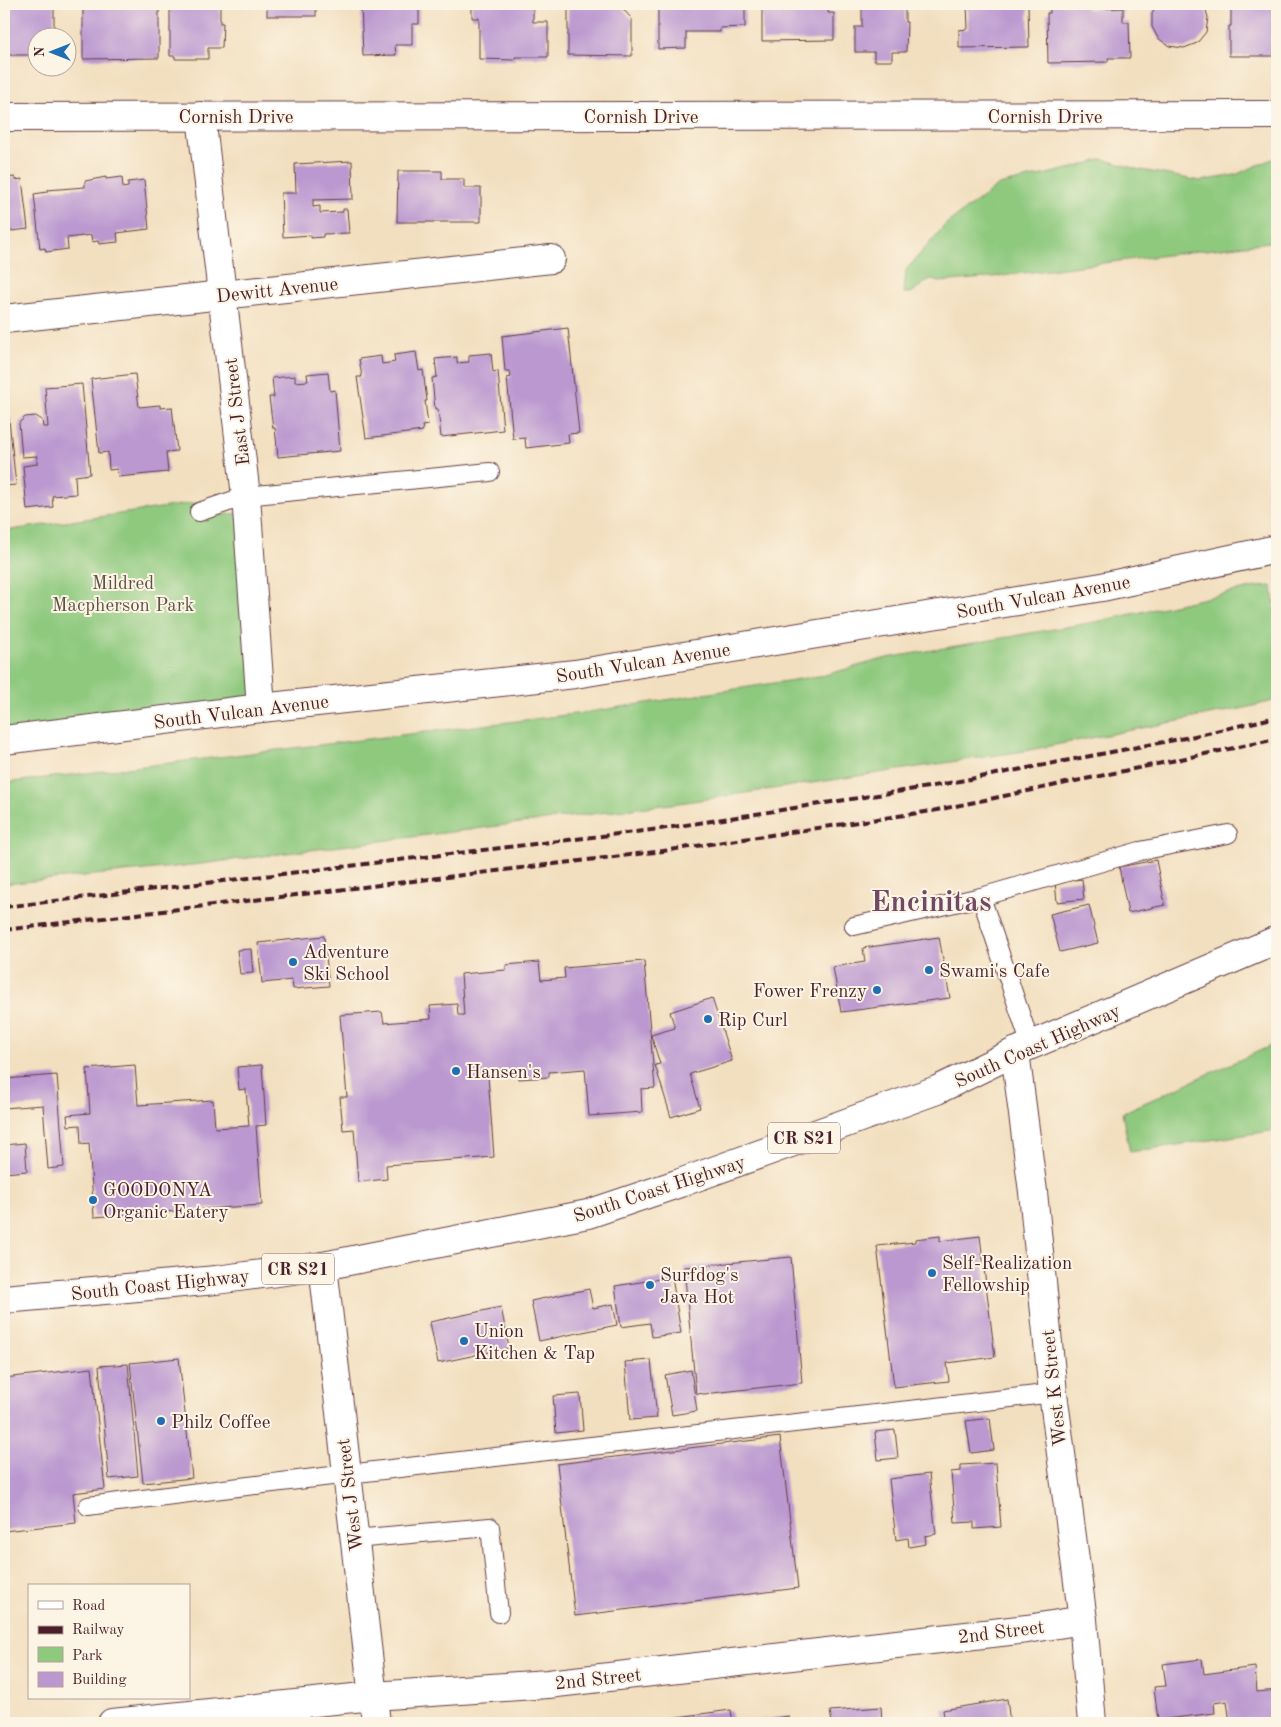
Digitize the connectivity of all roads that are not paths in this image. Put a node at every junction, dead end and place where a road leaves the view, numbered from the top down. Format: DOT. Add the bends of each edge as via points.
graph roads {
  1 [pos="1277,115"];
  2 [pos="201,116"];
  3 [pos="4,117"];
  4 [pos="551,260"];
  5 [pos="222,295"];
  6 [pos="4,318"];
  7 [pos="490,472"];
  8 [pos="246,496"];
  9 [pos="199,512"];
  10 [pos="1277,549"];
  11 [pos="261,708"];
  12 [pos="4,740"];
  13 [pos="1228,834"];
  14 [pos="981,897"];
  15 [pos="854,926"];
  16 [pos="1277,940"];
  17 [pos="1023,1049"];
  18 [pos="323,1266"];
  19 [pos="4,1299"];
  20 [pos="1053,1393"];
  21 [pos="347,1474"];
  22 [pos="88,1506"];
  23 [pos="354,1539"];
  24 [pos="500,1613"];
  25 [pos="1083,1620"];
  26 [pos="373,1696"];
  27 [pos="112,1723"];
  28 [pos="376,1723"];
  29 [pos="1092,1723"];
  1 -- 2 [label="street, Cornish Drive"];
  2 -- 3 [label="street, Cornish Drive"];
  2 -- 5 [label="street, East J Street"];
  4 -- 5 [label="street, Dewitt Avenue"];
  5 -- 6 [label="street, Dewitt Avenue"];
  5 -- 8 [label="street, East J Street"];
  7 -- 8 [label="lane"];
  8 -- 9 [label="lane"];
  8 -- 11 [label="street, East J Street"];
  10 -- 11 [label="street, South Vulcan Avenue" via="1102,587 576,674"];
  11 -- 12 [label="street, South Vulcan Avenue"];
  13 -- 14 [label="lane" via="1140,851"];
  14 -- 15 [label="lane"];
  14 -- 17 [label="lane"];
  16 -- 17 [label="street, South Coast Highway / CR S21"];
  17 -- 18 [label="street, South Coast Highway / CR S21" via="937,1090 588,1214"];
  17 -- 20 [label="street, West K Street" via="1032,1192"];
  18 -- 19 [label="street, South Coast Highway / CR S21" via="216,1280"];
  18 -- 21 [label="street, West J Street"];
  20 -- 21 [label="lane"];
  20 -- 25 [label="street, West K Street"];
  21 -- 22 [label="lane"];
  21 -- 23 [label="street, West J Street"];
  23 -- 24 [label="lane" via="490,1527"];
  23 -- 26 [label="street, West J Street"];
  25 -- 26 [label="street, 2nd Street" via="548,1684"];
  25 -- 29 [label="street, West K Street"];
  26 -- 27 [label="street, 2nd Street"];
  26 -- 28 [label="street, West J Street"];
}
